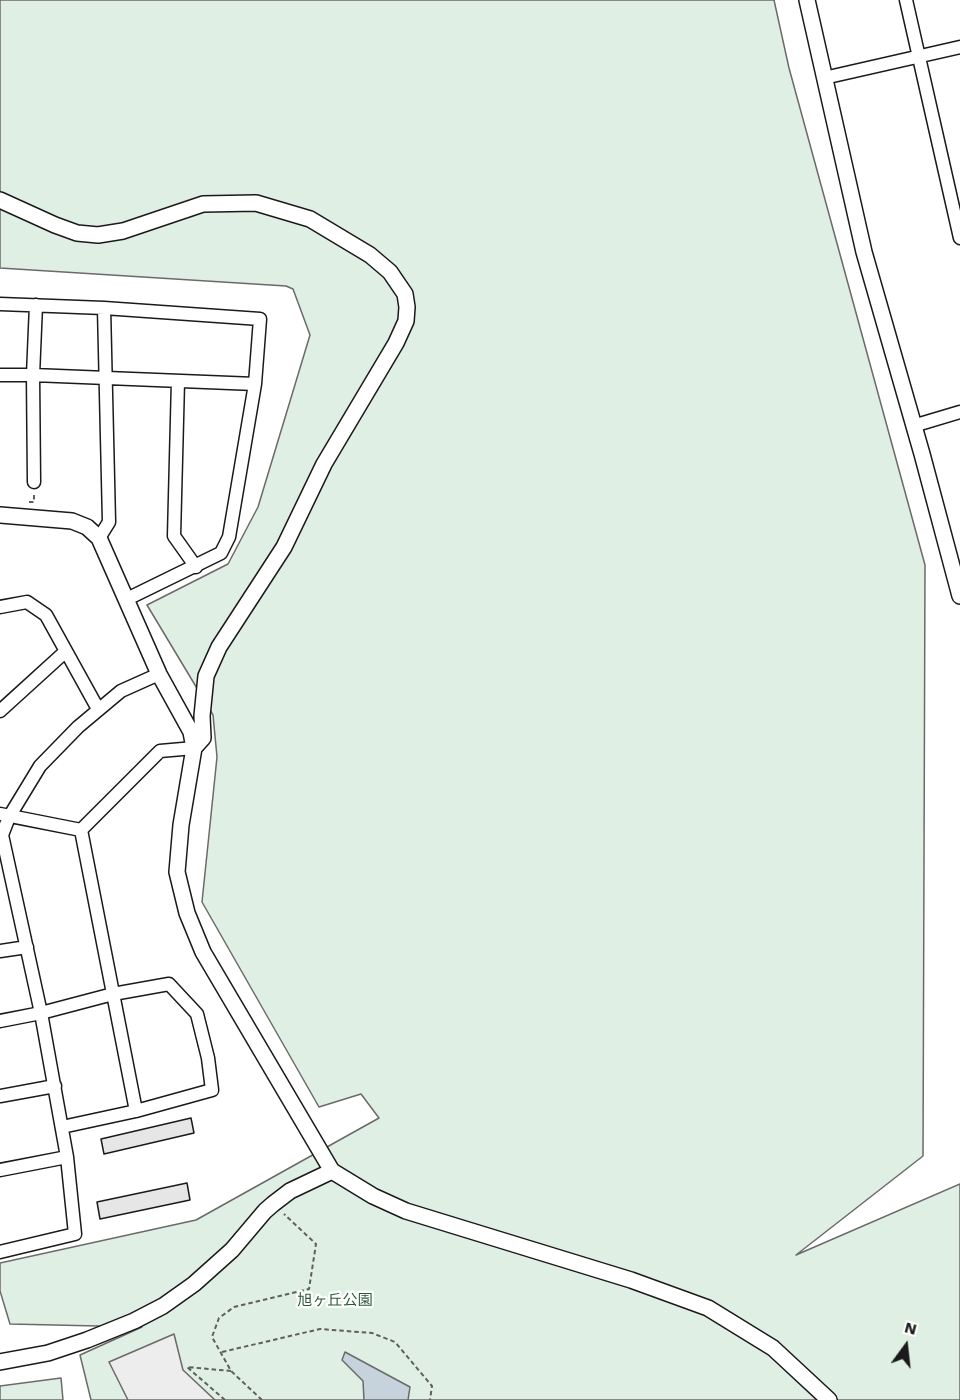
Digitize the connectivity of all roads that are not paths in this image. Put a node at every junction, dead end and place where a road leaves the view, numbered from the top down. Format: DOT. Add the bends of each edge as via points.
graph roads {
  1 [pos="807,0"];
  2 [pos="906,0"];
  3 [pos="960,47"];
  4 [pos="918,56"];
  5 [pos="825,78"];
  6 [pos="0,200"];
  7 [pos="960,238"];
  8 [pos="0,304"];
  9 [pos="36,305"];
  10 [pos="104,308"];
  11 [pos="0,375"];
  12 [pos="33,375"];
  13 [pos="105,377"];
  14 [pos="178,381"];
  15 [pos="255,384"];
  16 [pos="960,412"];
  17 [pos="913,426"];
  18 [pos="34,482"];
  19 [pos="0,515"];
  20 [pos="99,538"];
  21 [pos="196,567"];
  22 [pos="958,578"];
  23 [pos="960,596"];
  24 [pos="127,599"];
  25 [pos="0,607"];
  26 [pos="66,651"];
  27 [pos="159,674"];
  28 [pos="99,710"];
  29 [pos="0,711"];
  30 [pos="194,748"];
  31 [pos="5,815"];
  32 [pos="81,830"];
  33 [pos="5,875"];
  34 [pos="27,947"];
  35 [pos="0,951"];
  36 [pos="113,994"];
  37 [pos="41,1013"];
  38 [pos="0,1021"];
  39 [pos="55,1086"];
  40 [pos="0,1096"];
  41 [pos="136,1112"];
  42 [pos="62,1127"];
  43 [pos="67,1157"];
  44 [pos="0,1170"];
  45 [pos="332,1171"];
  46 [pos="0,1252"];
  47 [pos="0,1362"];
  48 [pos="829,1400"];
  1 -- 5 [label="street"];
  2 -- 4 [label="street"];
  3 -- 4 [label="street"];
  4 -- 5 [label="street"];
  4 -- 7 [label="street"];
  5 -- 17 [label="street" via="864,252"];
  6 -- 30 [label="street" via="55,225 98,236 203,204 256,203 310,219 370,255 390,272 405,294 406,321 396,343 324,464 284,547 219,647 206,676 203,738"];
  8 -- 9 [label="street"];
  9 -- 10 [label="street"];
  9 -- 12 [label="street"];
  10 -- 13 [label="street"];
  10 -- 15 [label="street" via="260,319"];
  11 -- 12 [label="street"];
  12 -- 13 [label="street"];
  12 -- 18 [label="street"];
  13 -- 14 [label="street"];
  13 -- 20 [label="street" via="109,522"];
  14 -- 15 [label="street"];
  14 -- 21 [label="street" via="174,536"];
  15 -- 21 [label="street" via="229,537 221,554"];
  16 -- 17 [label="street"];
  17 -- 22 [label="street"];
  19 -- 20 [label="street" via="72,521"];
  20 -- 24 [label="street"];
  21 -- 24 [label="street"];
  22 -- 23 [label="street"];
  24 -- 27 [label="street"];
  25 -- 26 [label="street" via="27,602 46,615"];
  26 -- 28 [label="street"];
  26 -- 29 [label="street"];
  27 -- 28 [label="street" via="121,691"];
  27 -- 30 [label="street" via="191,732"];
  28 -- 31 [label="street" via="40,766"];
  30 -- 32 [label="street" via="160,751"];
  30 -- 45 [label="street" via="177,872 187,913 203,952"];
  31 -- 32 [label="street"];
  31 -- 33 [label="street"];
  32 -- 36 [label="street"];
  33 -- 34 [label="street"];
  34 -- 35 [label="street"];
  34 -- 37 [label="street"];
  36 -- 37 [label="street"];
  36 -- 41 [label="street"];
  36 -- 41 [label="street" via="169,984 197,1014 207,1058 212,1090"];
  37 -- 38 [label="street"];
  37 -- 39 [label="street"];
  39 -- 40 [label="street"];
  39 -- 42 [label="street"];
  41 -- 42 [label="street"];
  42 -- 43 [label="street"];
  43 -- 44 [label="street"];
  43 -- 46 [label="street" via="75,1234"];
  45 -- 47 [label="street" via="290,1191 273,1204 232,1250 163,1306 87,1340 48,1353"];
  45 -- 48 [label="street" via="406,1211 631,1280 708,1308 773,1348"];
}
